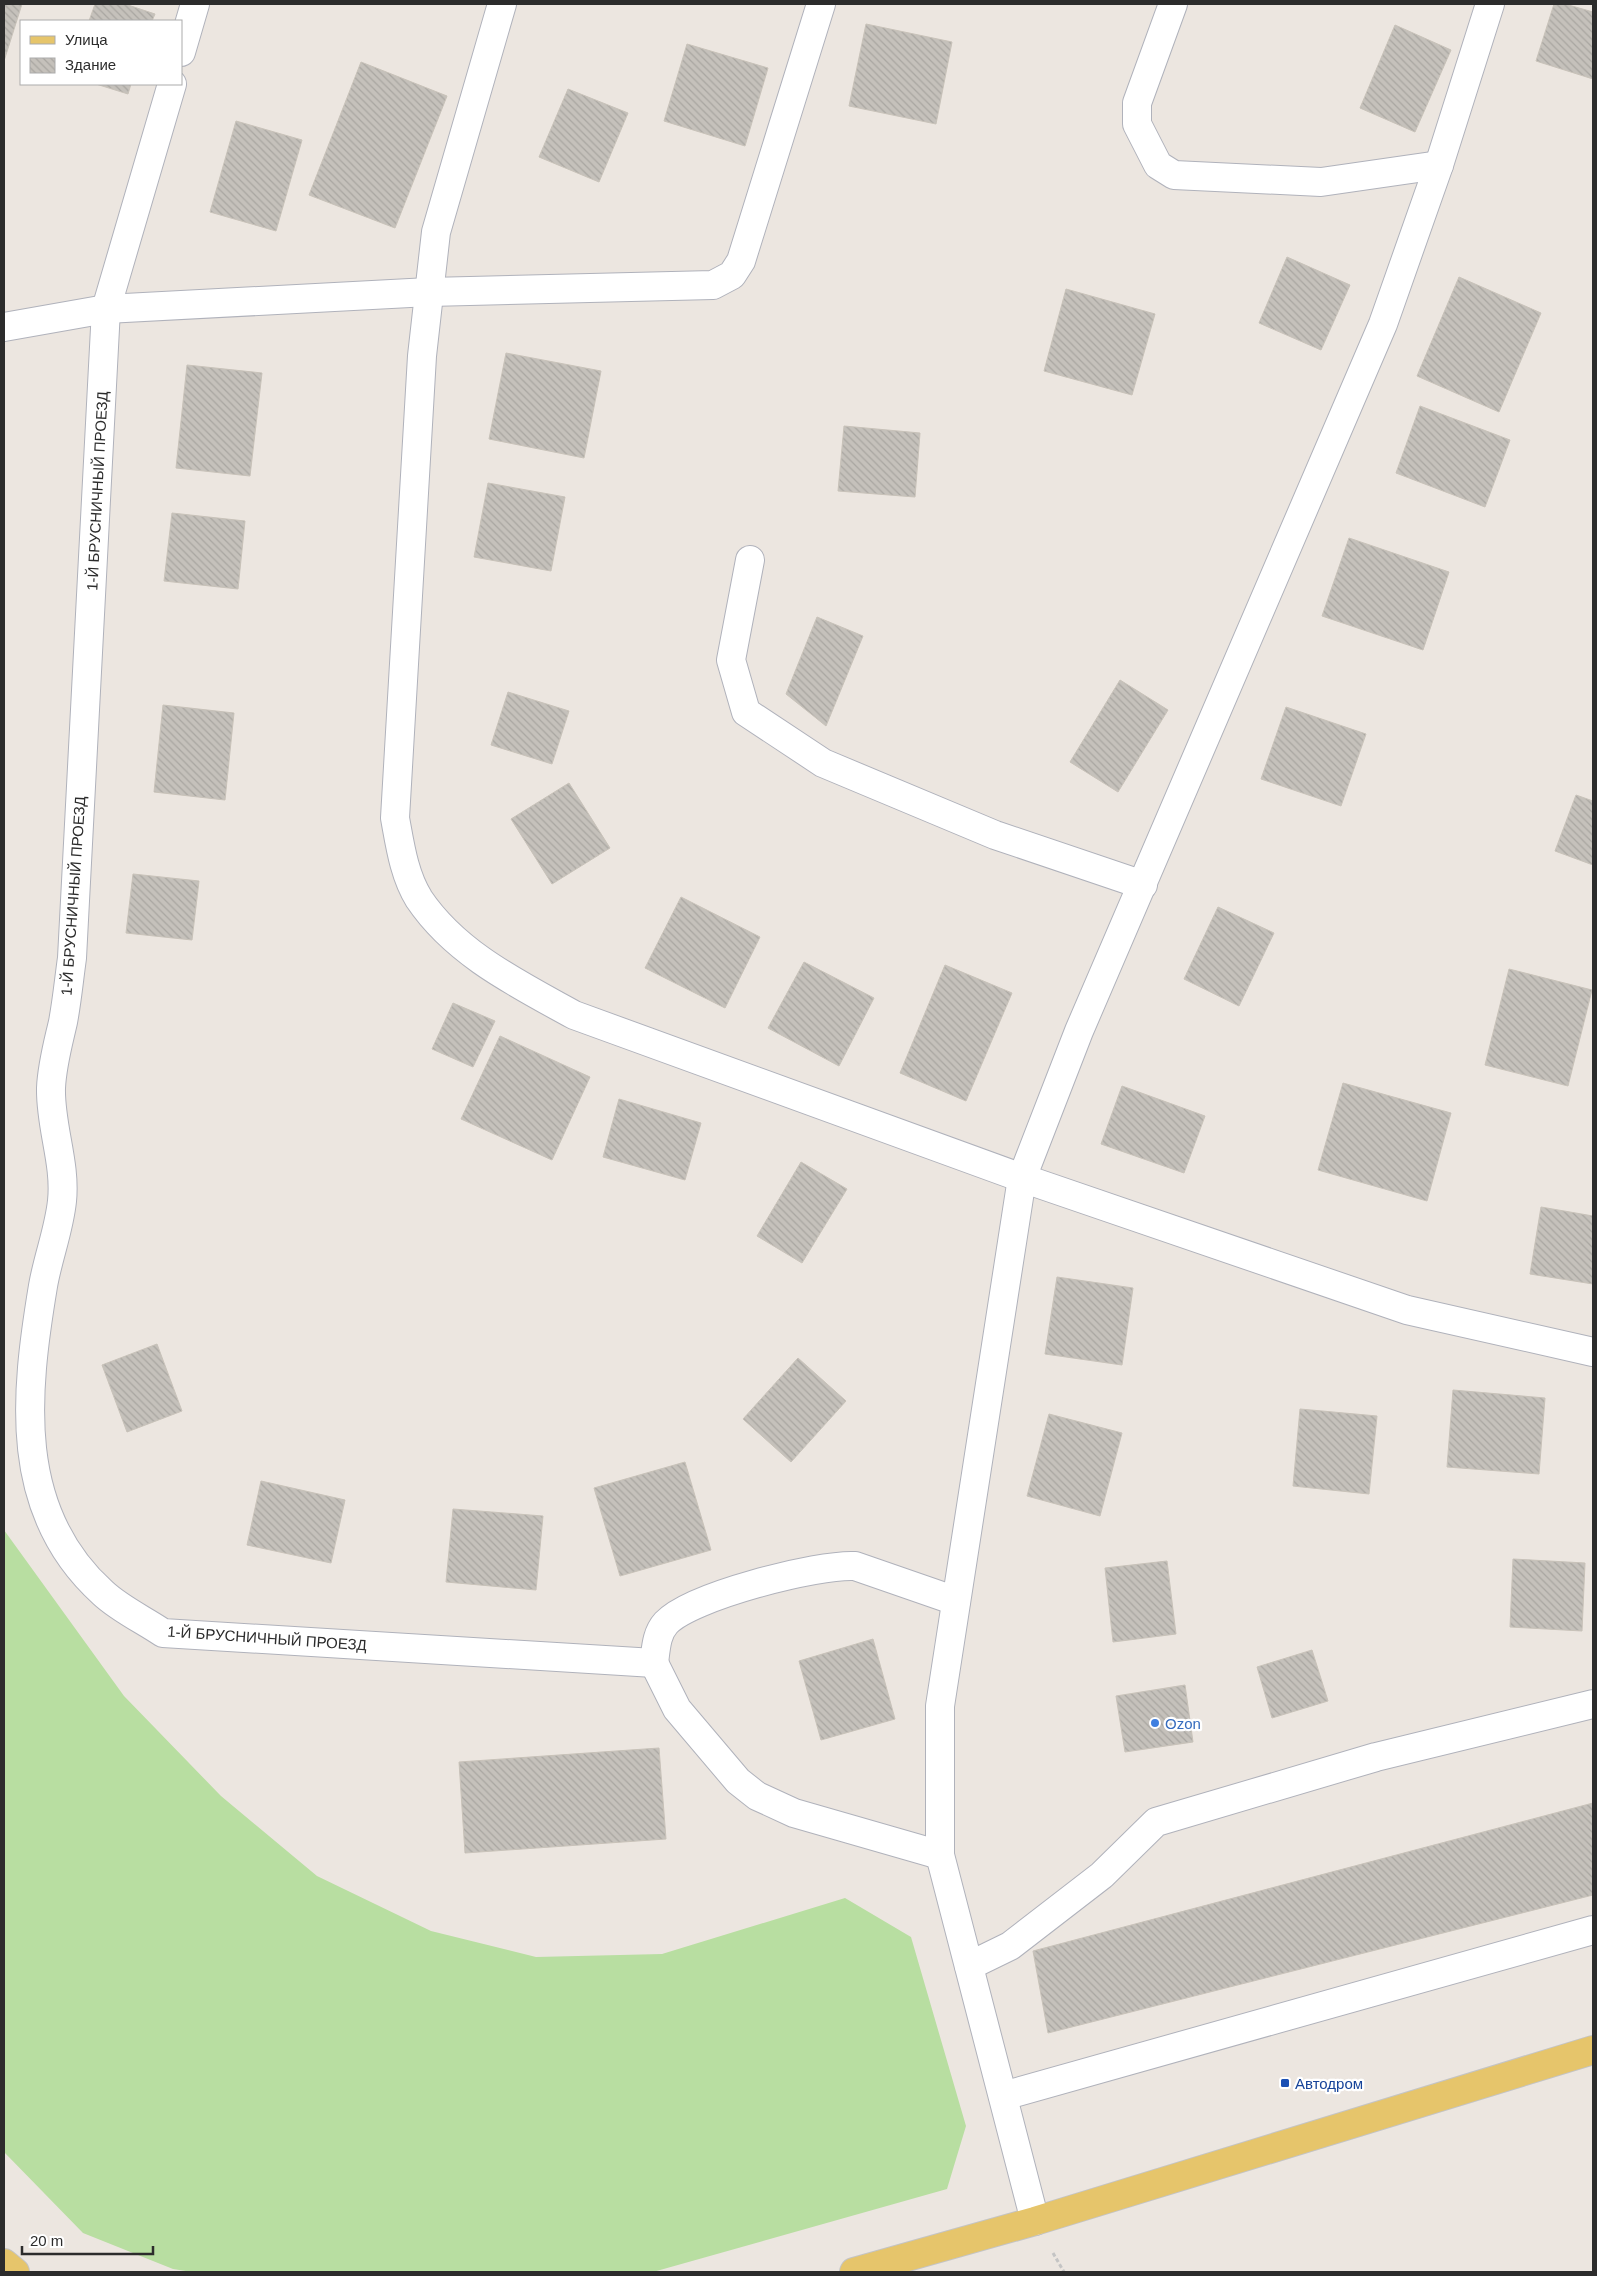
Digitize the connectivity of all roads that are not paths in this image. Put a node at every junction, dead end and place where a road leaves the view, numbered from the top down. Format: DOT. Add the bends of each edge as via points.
graph roads {
  1 [pos="195,4"];
  2 [pos="502,4"];
  3 [pos="821,4"];
  4 [pos="1173,4"];
  5 [pos="1490,4"];
  6 [pos="182,49"];
  7 [pos="172,85"];
  8 [pos="1439,165"];
  9 [pos="429,292"];
  10 [pos="106,309"];
  11 [pos="4,327"];
  12 [pos="750,560"];
  13 [pos="1143,885"];
  14 [pos="1022,1178"];
  15 [pos="1593,1352"];
  16 [pos="956,1601"];
  17 [pos="654,1663"];
  18 [pos="1593,1704"];
  19 [pos="940,1855"];
  20 [pos="1593,1930"];
  21 [pos="969,1966"];
  22 [pos="1593,2050"];
  23 [pos="1003,2096"];
  24 [pos="1035,2221"];
  25 [pos="4,2263"];
  26 [pos="15,2272"];
  27 [pos="854,2272"];
  1 -- 6 [label="street"];
  2 -- 9 [label="street" via="436,232"];
  3 -- 9 [label="street" via="741,261 732,275 713,285"];
  4 -- 8 [label="street" via="1137,103 1138,124 1158,165 1174,175 1321,182"];
  5 -- 8 [label="street"];
  7 -- 10 [label="street, 1-Й БРУСНИЧНЫЙ ПРОЕЗД"];
  8 -- 13 [label="street" via="1383,324"];
  9 -- 10 [label="street"];
  9 -- 14 [label="street" via="422,356 395,818 404,864 419,898 453,940 511,981 574,1015"];
  10 -- 11 [label="street"];
  10 -- 17 [label="street, 1-Й БРУСНИЧНЫЙ ПРОЕЗД" via="72,958 51,1088 62,1199 32,1357 31,1454 39,1491 56,1533 78,1566 104,1594 163,1633"];
  12 -- 13 [label="street" via="730,660 746,712 823,763 996,835"];
  13 -- 14 [label="street" via="1079,1031"];
  14 -- 15 [label="street" via="1406,1310"];
  14 -- 16 [label="street"];
  16 -- 17 [label="street" via="855,1566 831,1567 727,1592 683,1611 666,1623 658,1636"];
  16 -- 19 [label="street" via="940,1706"];
  17 -- 19 [label="street" via="677,1709 738,1782 757,1796 794,1813"];
  18 -- 21 [label="street" via="1376,1756 1156,1822 1102,1875 1010,1946"];
  19 -- 21 [label="street"];
  20 -- 23 [label="street"];
  21 -- 23 [label="street"];
  22 -- 24 [label="main road"];
  23 -- 24 [label="street"];
  24 -- 27 [label="main road"];
  25 -- 26 [label="main road"];
}
